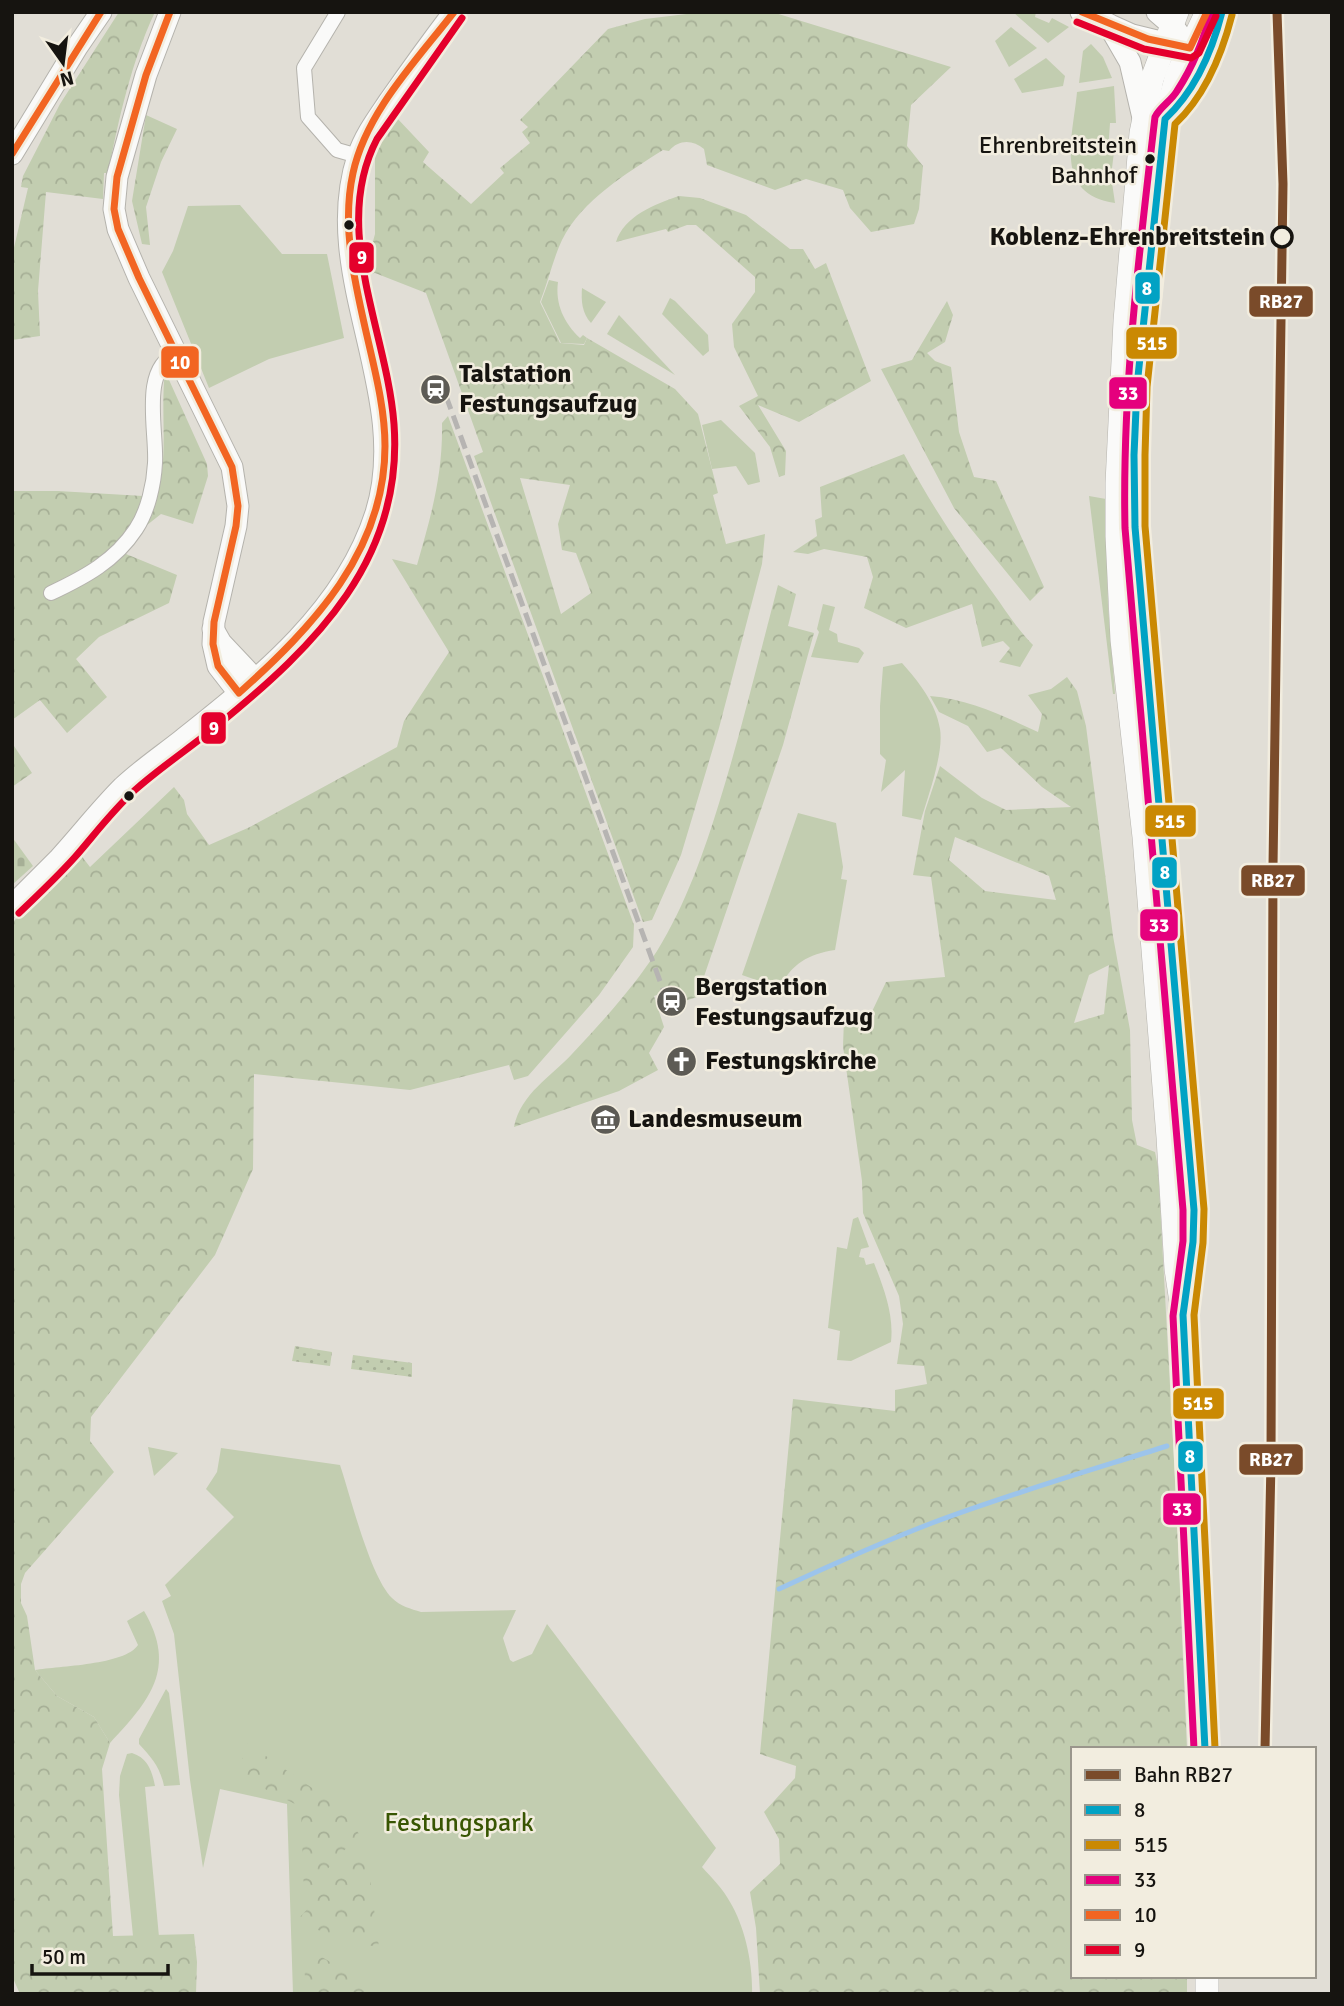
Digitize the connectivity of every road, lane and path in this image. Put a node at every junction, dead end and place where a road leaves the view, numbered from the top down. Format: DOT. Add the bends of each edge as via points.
graph roads {
  1 [pos="101,12"];
  2 [pos="170,12"];
  3 [pos="338,12"];
  4 [pos="454,12"];
  5 [pos="1081,12"];
  6 [pos="1207,12"];
  7 [pos="1108,24"];
  8 [pos="1167,24"];
  9 [pos="1190,48"];
  10 [pos="1143,118"];
  11 [pos="12,155"];
  12 [pos="358,156"];
  13 [pos="176,355"];
  14 [pos="51,593"];
  15 [pos="247,686"];
  16 [pos="12,906"];
  17 [pos="1184,1315"];
  18 [pos="1205,1747"];
  1 -- 11 [label="main road"];
  2 -- 13 [label="main road" via="146,75 117,177 114,209 125,246"];
  3 -- 12 [label="street" via="304,68 308,117 337,150"];
  4 -- 12 [label="main road" via="369,130"];
  5 -- 7 [label="main road"];
  6 -- 9 [label="main road"];
  7 -- 8 [label="main road"];
  7 -- 10 [label="main road" via="1130,62"];
  8 -- 9 [label="main road"];
  8 -- 10 [label="main road"];
  9 -- 17 [label="main road" via="1165,119 1137,386 1134,488 1194,1210"];
  10 -- 17 [label="main road" via="1125,321 1117,483 1118,576 1144,837 1176,1269"];
  12 -- 15 [label="main road" via="348,228 353,273 381,400 382,488 369,532 346,580 317,618"];
  13 -- 14 [label="street" via="159,366 154,380 155,466 150,496 137,527 118,554"];
  13 -- 15 [label="main road" via="226,452 236,483 233,545 213,629 215,659 223,674"];
  15 -- 16 [label="main road" via="123,787"];
  17 -- 18 [label="main road"];
}
